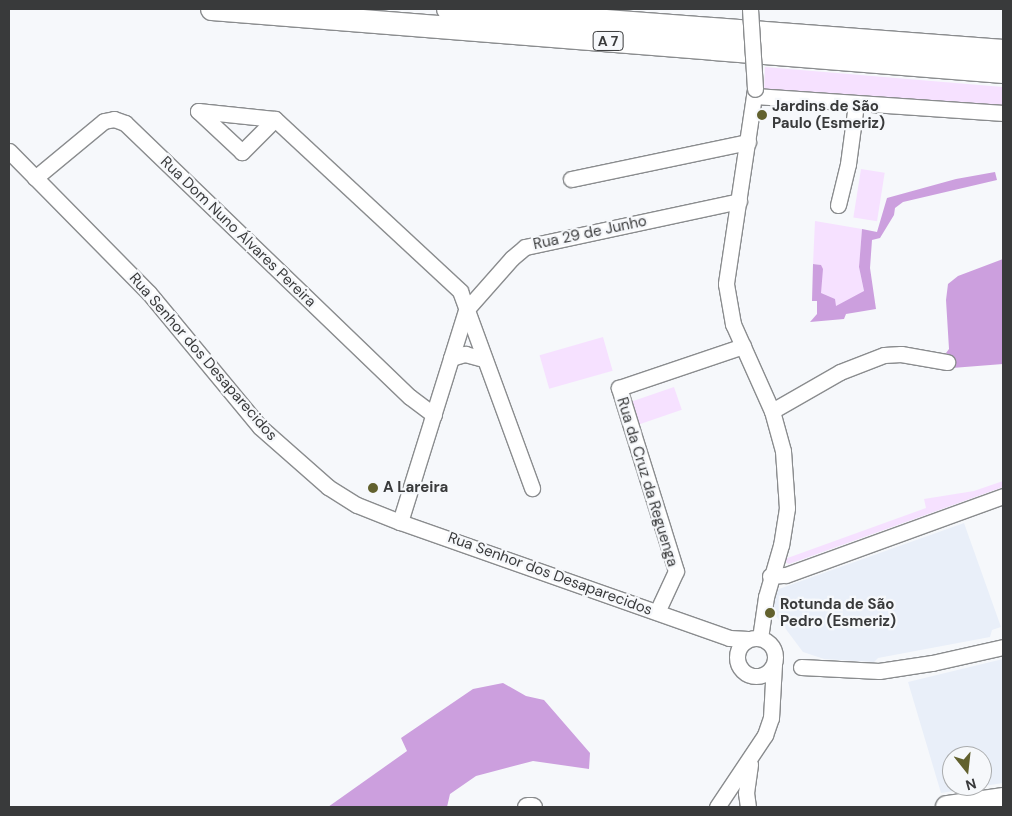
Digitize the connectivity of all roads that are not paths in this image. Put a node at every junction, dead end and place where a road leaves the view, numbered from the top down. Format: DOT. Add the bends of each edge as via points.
graph roads {
  1 [pos="212,9"];
  2 [pos="448,9"];
  3 [pos="750,9"];
  4 [pos="1003,51"];
  5 [pos="1003,72"];
  6 [pos="755,93"];
  7 [pos="856,104"];
  8 [pos="1003,113"];
  9 [pos="275,119"];
  10 [pos="748,142"];
  11 [pos="9,151"];
  12 [pos="35,178"];
  13 [pos="571,179"];
  14 [pos="739,201"];
  15 [pos="838,205"];
  16 [pos="466,310"];
  17 [pos="743,346"];
  18 [pos="451,358"];
  19 [pos="484,359"];
  20 [pos="947,362"];
  21 [pos="772,411"];
  22 [pos="434,415"];
  23 [pos="532,488"];
  24 [pos="1003,496"];
  25 [pos="400,522"];
  26 [pos="770,576"];
  27 [pos="657,612"];
  28 [pos="704,627"];
  29 [pos="754,639"];
  30 [pos="1003,647"];
  31 [pos="736,658"];
  32 [pos="774,665"];
  33 [pos="802,667"];
  34 [pos="748,675"];
  35 [pos="772,701"];
  36 [pos="751,760"];
  37 [pos="1003,799"];
  38 [pos="527,807"];
  39 [pos="532,807"];
  40 [pos="717,807"];
  41 [pos="748,807"];
  42 [pos="947,807"];
  1 -- 5 [label="highway, A 7"];
  2 -- 4 [label="highway, A 7"];
  3 -- 6 [label="street, bridge"];
  6 -- 7 [label="street"];
  6 -- 10 [label="street"];
  7 -- 8 [label="street"];
  7 -- 15 [label="street" via="848,164"];
  9 -- 16 [label="street" via="460,291"];
  10 -- 13 [label="street"];
  10 -- 14 [label="street"];
  11 -- 12 [label="street, Rua Senhor dos Desaparecidos"];
  12 -- 22 [label="street, Rua Dom Nuno Álvares Pereira" via="104,121 114,119 125,123 410,398"];
  12 -- 25 [label="street, Rua Senhor dos Desaparecidos" via="149,292 260,427 328,487 357,505"];
  14 -- 16 [label="street, Rua 29 de Junho" via="526,247"];
  14 -- 17 [label="street" via="726,284 728,306"];
  16 -- 18 [label="street"];
  16 -- 19 [label="street"];
  17 -- 21 [label="street"];
  17 -- 27 [label="street, Rua da Cruz da Reguenga" via="618,388 676,571"];
  18 -- 19 [label="street" via="465,354"];
  18 -- 22 [label="street"];
  19 -- 23 [label="street"];
  20 -- 21 [label="street" via="901,354 884,355 840,372"];
  21 -- 26 [label="street" via="783,451 787,508 781,545"];
  22 -- 25 [label="street"];
  24 -- 26 [label="street" via="786,575"];
  25 -- 27 [label="street, Rua Senhor dos Desaparecidos"];
  26 -- 29 [label="street"];
  27 -- 28 [label="street, Rua Senhor dos Desaparecidos"];
  28 -- 29 [label="street, Rua Senhor dos Desaparecidos" via="729,638"];
  28 -- 31 [label="street, Rua Senhor dos Desaparecidos"];
  29 -- 31 [label="street" via="737,650"];
  29 -- 32 [label="street" via="774,651"];
  30 -- 33 [label="street" via="879,671"];
  31 -- 34 [label="street"];
  32 -- 34 [label="street" via="763,675"];
  32 -- 35 [label="street"];
  34 -- 35 [label="street"];
  35 -- 36 [label="street" via="765,735"];
  36 -- 40 [label="street"];
  36 -- 41 [label="street" via="746,793"];
  37 -- 42 [label="highway"];
  38 -- 39 [label="main road"];
}
